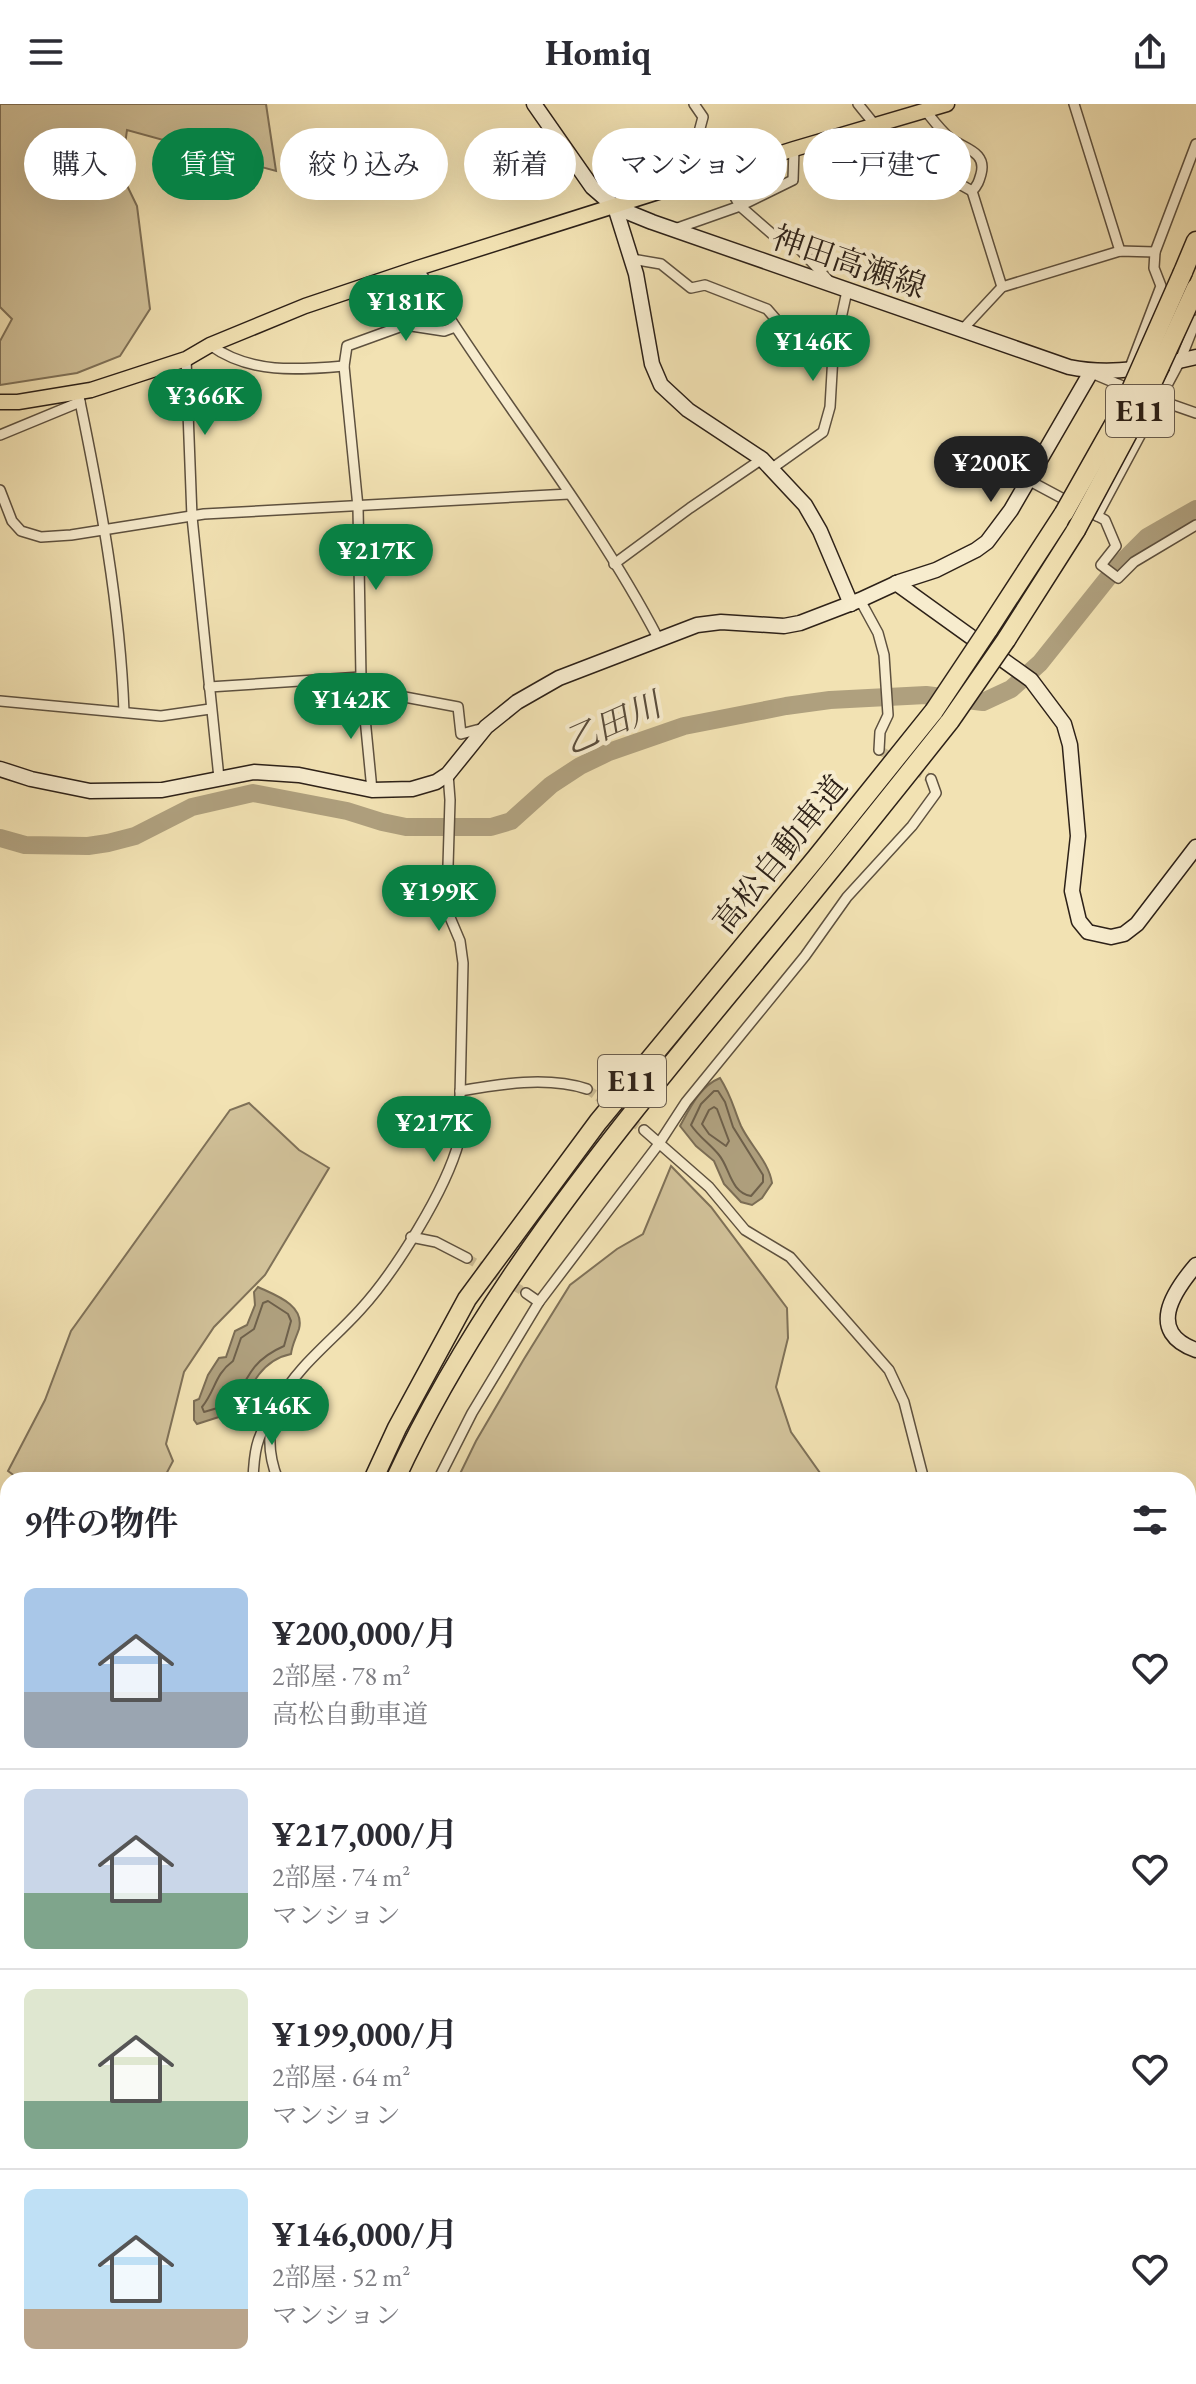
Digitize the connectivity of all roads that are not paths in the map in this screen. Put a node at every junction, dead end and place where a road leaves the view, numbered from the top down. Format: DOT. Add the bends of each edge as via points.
graph roads {
  1 [pos="534,104"];
  2 [pos="694,104"];
  3 [pos="858,104"];
  4 [pos="947,104"];
  5 [pos="1074,104"];
  6 [pos="925,110"];
  7 [pos="875,125"];
  8 [pos="700,128"];
  9 [pos="1196,144"];
  10 [pos="794,149"];
  11 [pos="787,151"];
  12 [pos="972,191"];
  13 [pos="636,200"];
  14 [pos="735,200"];
  15 [pos="740,206"];
  16 [pos="615,207"];
  17 [pos="672,230"];
  18 [pos="1196,241"];
  19 [pos="1120,251"];
  20 [pos="1155,252"];
  21 [pos="632,259"];
  22 [pos="418,268"];
  23 [pos="1161,286"];
  24 [pos="1002,287"];
  25 [pos="840,288"];
  26 [pos="1196,288"];
  27 [pos="1196,299"];
  28 [pos="1196,320"];
  29 [pos="455,327"];
  30 [pos="961,331"];
  31 [pos="210,345"];
  32 [pos="833,355"];
  33 [pos="1196,357"];
  34 [pos="186,359"];
  35 [pos="1180,361"];
  36 [pos="344,366"];
  37 [pos="1129,370"];
  38 [pos="1091,372"];
  39 [pos="1124,387"];
  40 [pos="79,397"];
  41 [pos="1158,399"];
  42 [pos="0,402"];
  43 [pos="1196,413"];
  44 [pos="0,435"];
  45 [pos="767,464"];
  46 [pos="1028,480"];
  47 [pos="0,490"];
  48 [pos="569,494"];
  49 [pos="358,507"];
  50 [pos="1097,516"];
  51 [pos="192,517"];
  52 [pos="1196,525"];
  53 [pos="104,529"];
  54 [pos="614,564"];
  55 [pos="896,583"];
  56 [pos="855,602"];
  57 [pos="658,638"];
  58 [pos="361,677"];
  59 [pos="209,687"];
  60 [pos="362,689"];
  61 [pos="0,701"];
  62 [pos="210,709"];
  63 [pos="124,712"];
  64 [pos="486,727"];
  65 [pos="879,750"];
  66 [pos="0,769"];
  67 [pos="448,774"];
  68 [pos="219,778"];
  69 [pos="931,779"];
  70 [pos="372,790"];
  71 [pos="1196,847"];
  72 [pos="587,1089"];
  73 [pos="460,1091"];
  74 [pos="644,1130"];
  75 [pos="658,1145"];
  76 [pos="411,1237"];
  77 [pos="467,1258"];
  78 [pos="1196,1265"];
  79 [pos="526,1293"];
  80 [pos="539,1302"];
  81 [pos="1196,1350"];
  82 [pos="276,1409"];
  83 [pos="253,1472"];
  84 [pos="276,1472"];
  85 [pos="377,1472"];
  86 [pos="399,1472"];
  87 [pos="442,1472"];
  88 [pos="922,1472"];
  89 [pos="1159,2384"];
  90 [pos="1174,2384"];
  1 -- 16 [label="street, 神田高瀬線" via="592,187"];
  2 -- 8 [label="street" via="703,117"];
  3 -- 7 [label="street"];
  4 -- 6 [label="main road"];
  5 -- 19 [label="street"];
  6 -- 7 [label="main road"];
  6 -- 12 [label="street" via="952,140 982,160"];
  7 -- 10 [label="main road"];
  9 -- 20 [label="street"];
  10 -- 11 [label="main road"];
  10 -- 15 [label="street" via="793,180"];
  12 -- 24 [label="street"];
  13 -- 16 [label="main road"];
  14 -- 15 [label="street"];
  15 -- 17 [label="street"];
  15 -- 25 [label="street" via="779,240 794,243"];
  16 -- 17 [label="street, 神田高瀬線"];
  16 -- 21 [label="street"];
  16 -- 22 [label="main road"];
  17 -- 25 [label="street, 神田高瀬線"];
  18 -- 85 [label="highway, 高松自動車道 / E11, bridge" via="1122,410 1064,513 988,630 934,711 598,1122 475,1287"];
  19 -- 20 [label="street"];
  19 -- 24 [label="street"];
  20 -- 23 [label="street"];
  21 -- 32 [label="street" via="661,264 691,288 705,285 767,309 793,339"];
  21 -- 45 [label="street" via="652,364 661,385"];
  22 -- 29 [label="street"];
  22 -- 31 [label="main road"];
  23 -- 27 [label="street"];
  23 -- 37 [label="street"];
  24 -- 30 [label="street"];
  25 -- 30 [label="street, 神田高瀬線"];
  25 -- 32 [label="street"];
  26 -- 86 [label="highway, 高松自動車道 / E11, bridge" via="1137,416 1076,530 1006,640 950,721 614,1133 536,1239 446,1382"];
  28 -- 35 [label="street"];
  29 -- 36 [label="street" via="444,331 405,325 347,346"];
  29 -- 48 [label="street"];
  30 -- 38 [label="street, 神田高瀬線"];
  31 -- 34 [label="main road"];
  31 -- 36 [label="street" via="265,368"];
  32 -- 45 [label="street" via="823,432"];
  33 -- 35 [label="street, 神田高瀬線"];
  34 -- 40 [label="main road"];
  34 -- 51 [label="street"];
  35 -- 37 [label="street, 神田高瀬線"];
  35 -- 41 [label="street"];
  36 -- 49 [label="street"];
  37 -- 38 [label="street, 神田高瀬線"];
  37 -- 39 [label="street"];
  38 -- 39 [label="street"];
  38 -- 46 [label="street"];
  39 -- 41 [label="street"];
  40 -- 42 [label="main road"];
  40 -- 44 [label="street"];
  40 -- 53 [label="street"];
  41 -- 43 [label="street"];
  41 -- 50 [label="street"];
  45 -- 54 [label="street" via="690,508"];
  45 -- 56 [label="street" via="805,505"];
  46 -- 50 [label="street"];
  46 -- 55 [label="street" via="987,542 946,566"];
  47 -- 53 [label="street" via="12,521 31,535"];
  48 -- 49 [label="street"];
  48 -- 54 [label="street"];
  49 -- 51 [label="street"];
  49 -- 58 [label="street"];
  50 -- 52 [label="street" via="1105,520 1116,546 1101,565 1118,578 1134,562"];
  51 -- 53 [label="street"];
  51 -- 59 [label="street"];
  53 -- 63 [label="street"];
  54 -- 57 [label="street"];
  55 -- 56 [label="street"];
  55 -- 71 [label="street" via="1031,680 1064,724 1078,836 1073,900 1088,932 1111,937 1137,924"];
  56 -- 57 [label="street" via="784,626 721,622"];
  56 -- 65 [label="street" via="878,633 884,655 888,715"];
  57 -- 64 [label="street" via="559,678"];
  58 -- 59 [label="street"];
  58 -- 60 [label="street"];
  59 -- 62 [label="street"];
  60 -- 64 [label="street" via="458,707 461,734"];
  60 -- 70 [label="street"];
  61 -- 63 [label="street"];
  62 -- 63 [label="street" via="161,716"];
  62 -- 68 [label="street"];
  64 -- 67 [label="street"];
  66 -- 68 [label="street" via="90,791 162,790"];
  67 -- 70 [label="street" via="412,789"];
  67 -- 73 [label="street" via="447,899 463,963"];
  68 -- 70 [label="street" via="254,772 299,775"];
  69 -- 75 [label="street" via="936,793 912,826 847,897"];
  72 -- 73 [label="street" via="558,1082"];
  73 -- 76 [label="street" via="454,1158"];
  74 -- 75 [label="street"];
  75 -- 80 [label="street"];
  75 -- 88 [label="street" via="709,1187 755,1239 790,1257 889,1370 904,1402"];
  76 -- 77 [label="street" via="436,1242"];
  76 -- 82 [label="street" via="360,1310 292,1378"];
  78 -- 81 [label="street" via="1167,1312 1175,1336"];
  79 -- 80 [label="street"];
  80 -- 87 [label="street"];
  82 -- 83 [label="street" via="259,1436"];
  82 -- 84 [label="street" via="270,1444"];
  89 -- 90 [label="street"];
}
